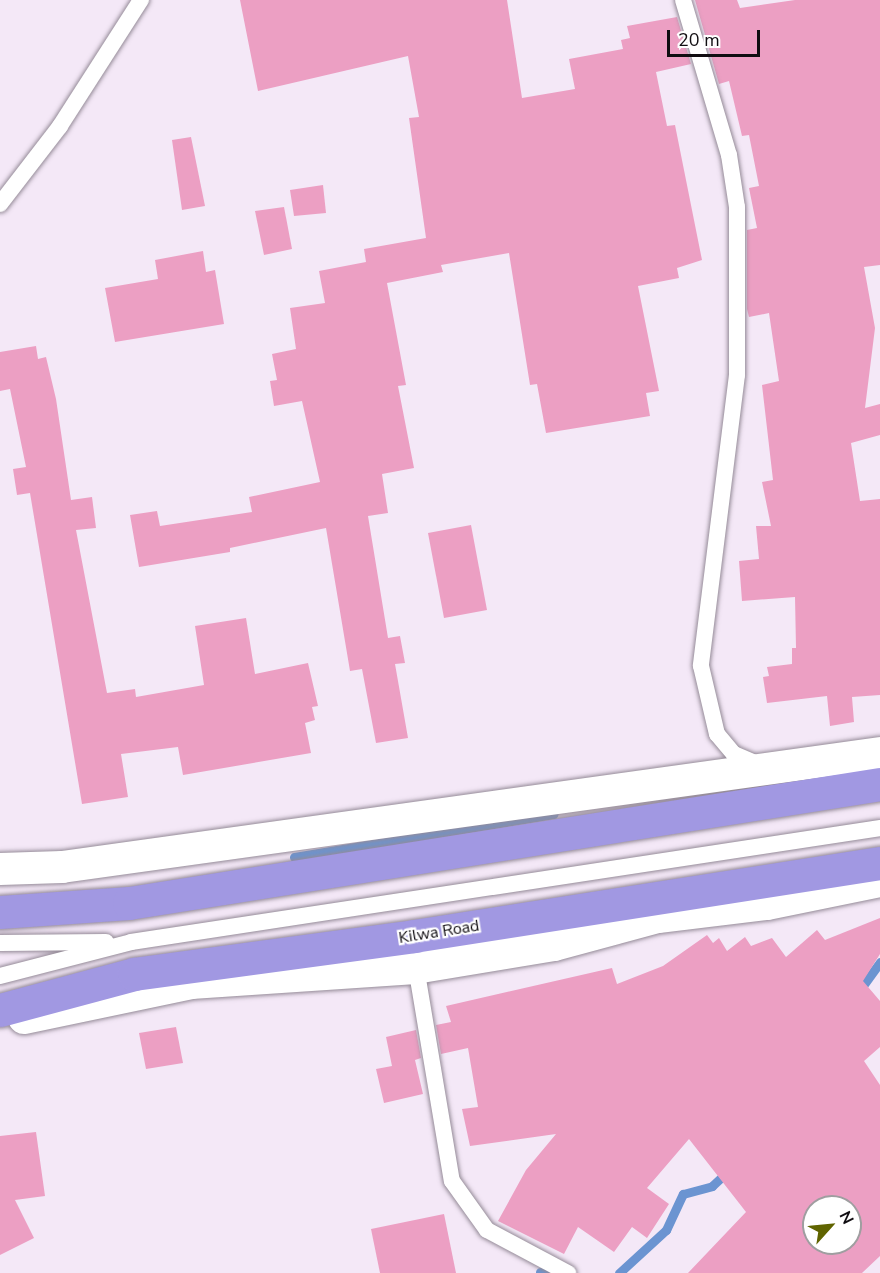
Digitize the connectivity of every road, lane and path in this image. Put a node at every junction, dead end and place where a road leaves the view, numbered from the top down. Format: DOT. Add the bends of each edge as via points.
graph roads {
  1 [pos="141,0"];
  2 [pos="682,0"];
  3 [pos="0,204"];
  4 [pos="880,753"];
  5 [pos="766,767"];
  6 [pos="880,784"];
  7 [pos="797,798"];
  8 [pos="880,828"];
  9 [pos="880,863"];
  10 [pos="0,869"];
  11 [pos="880,881"];
  12 [pos="0,912"];
  13 [pos="131,942"];
  14 [pos="0,943"];
  15 [pos="415,952"];
  16 [pos="0,976"];
  17 [pos="0,1010"];
  18 [pos="0,1023"];
  19 [pos="568,1273"];
  1 -- 3 [label="lane" via="60,126"];
  2 -- 5 [label="lane" via="729,155 737,207 737,375 701,666 717,734 734,754"];
  4 -- 5 [label="street"];
  5 -- 7 [label="lane"];
  5 -- 10 [label="street" via="62,867"];
  6 -- 7 [label="highway"];
  7 -- 12 [label="highway" via="129,903"];
  8 -- 13 [label="lane"];
  9 -- 15 [label="highway, Kilwa Road"];
  11 -- 15 [label="street" via="767,904 658,916 554,945"];
  13 -- 14 [label="lane"];
  13 -- 16 [label="lane"];
  15 -- 17 [label="highway, Kilwa Road" via="134,974"];
  15 -- 18 [label="street" via="191,983"];
  15 -- 19 [label="lane" via="452,1181 486,1230"];
}
